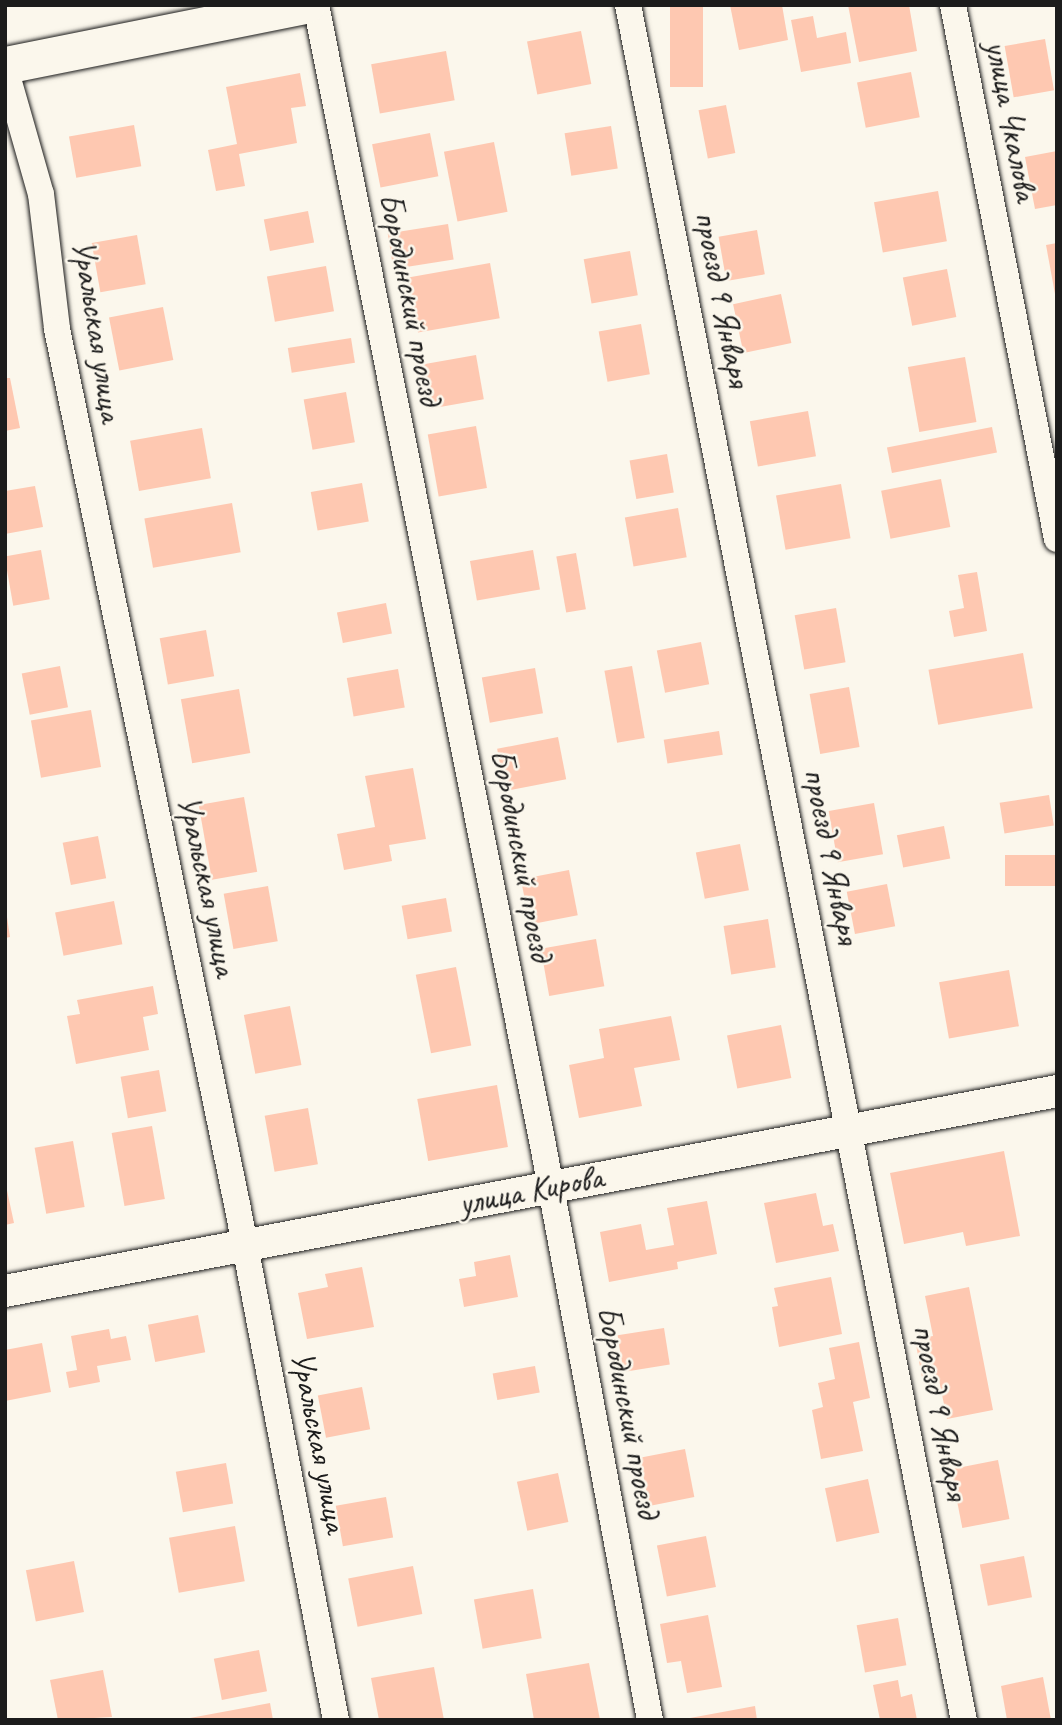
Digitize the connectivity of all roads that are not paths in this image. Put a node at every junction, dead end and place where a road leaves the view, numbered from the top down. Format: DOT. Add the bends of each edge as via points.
graph roads {
  1 [pos="306,5"];
  2 [pos="316,5"];
  3 [pos="628,5"];
  4 [pos="953,5"];
  5 [pos="5,66"];
  6 [pos="1057,539"];
  7 [pos="1057,1091"];
  8 [pos="849,1130"];
  9 [pos="551,1188"];
  10 [pos="245,1246"];
  11 [pos="5,1291"];
  12 [pos="336,1720"];
  13 [pos="650,1720"];
  14 [pos="964,1720"];
  1 -- 5 [label="main road"];
  2 -- 9 [label="street, Бородинский проезд"];
  3 -- 8 [label="street, проезд 9 Января"];
  4 -- 6 [label="street, улица Чкалова"];
  5 -- 10 [label="street, Уральская улица" via="41,194 57,329"];
  7 -- 8 [label="street, улица Кирова"];
  8 -- 9 [label="street, улица Кирова"];
  8 -- 14 [label="street, проезд 9 Января"];
  9 -- 10 [label="street, улица Кирова"];
  9 -- 13 [label="street, Бородинский проезд"];
  10 -- 11 [label="street, улица Кирова"];
  10 -- 12 [label="street, Уральская улица"];
}
